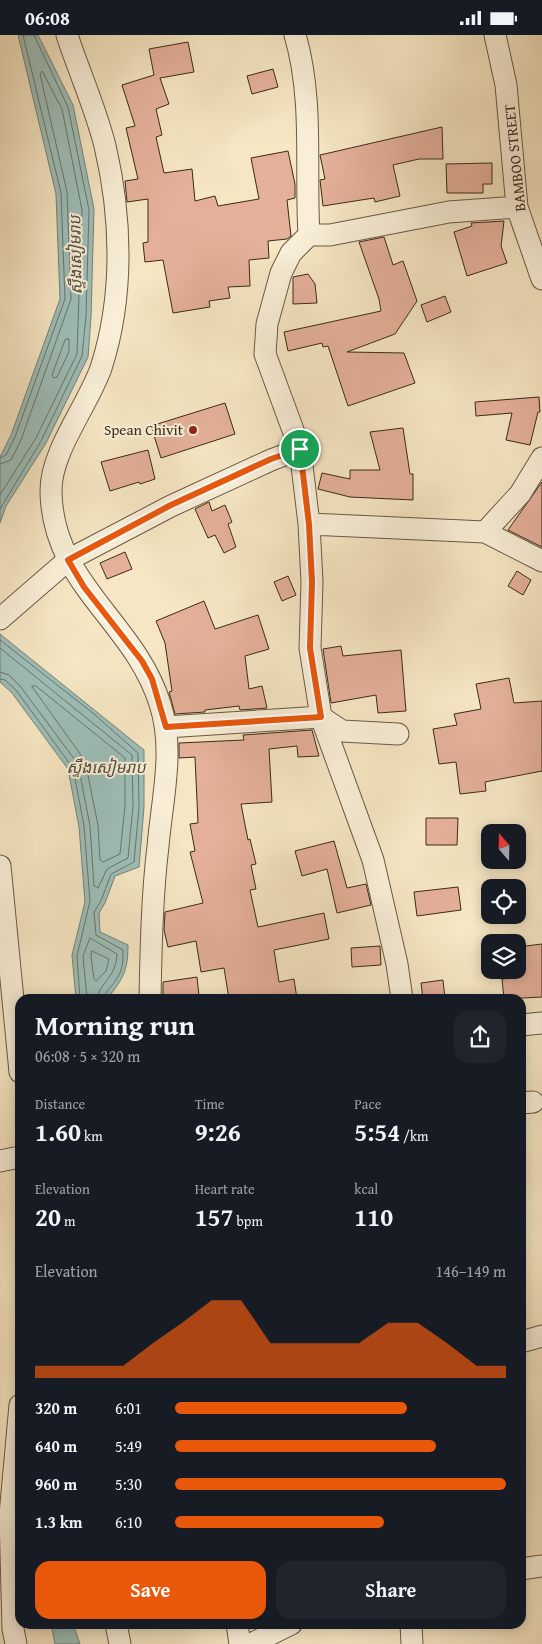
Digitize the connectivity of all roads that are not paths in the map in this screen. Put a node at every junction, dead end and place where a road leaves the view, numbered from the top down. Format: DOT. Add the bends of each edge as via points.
graph roads {
  1 [pos="67,35"];
  2 [pos="295,35"];
  3 [pos="495,35"];
  4 [pos="518,207"];
  5 [pos="309,235"];
  6 [pos="542,279"];
  7 [pos="300,449"];
  8 [pos="542,458"];
  9 [pos="309,524"];
  10 [pos="485,531"];
  11 [pos="68,560"];
  12 [pos="542,561"];
  13 [pos="0,619"];
  14 [pos="321,717"];
  15 [pos="166,727"];
  16 [pos="398,734"];
  17 [pos="0,866"];
  18 [pos="150,994"];
  19 [pos="401,994"];
  20 [pos="15,1012"];
  21 [pos="542,1023"];
  22 [pos="526,1025"];
  23 [pos="15,1062"];
  24 [pos="0,1065"];
  25 [pos="15,1158"];
  26 [pos="0,1161"];
  27 [pos="542,1336"];
  28 [pos="526,1341"];
  29 [pos="13,1409"];
  30 [pos="542,1566"];
  31 [pos="526,1568"];
  32 [pos="117,1629"];
  33 [pos="238,1629"];
  34 [pos="281,1629"];
  35 [pos="411,1629"];
  36 [pos="16,1644"];
  37 [pos="120,1644"];
  38 [pos="240,1644"];
  39 [pos="251,1644"];
  40 [pos="412,1644"];
  1 -- 11 [label="street" via="104,143 116,209 118,247 111,336 100,371 54,467 51,490 59,534"];
  2 -- 5 [label="street" via="306,85"];
  3 -- 4 [label="street, BAMBOO STREET" via="506,85"];
  4 -- 5 [label="street" via="449,213 330,235"];
  4 -- 6 [label="street, BAMBOO STREET"];
  5 -- 7 [label="street" via="291,253 281,273 267,323 266,354"];
  7 -- 9 [label="street"];
  7 -- 11 [label="street" via="171,505"];
  8 -- 10 [label="street" via="520,494"];
  9 -- 10 [label="street"];
  9 -- 14 [label="street" via="312,582 310,648"];
  10 -- 12 [label="street"];
  11 -- 13 [label="street"];
  11 -- 15 [label="street" via="84,587 142,661 152,679"];
  14 -- 15 [label="street"];
  14 -- 16 [label="street" via="342,731"];
  14 -- 19 [label="street" via="373,860"];
  15 -- 18 [label="street" via="168,751 157,848"];
  17 -- 20 [label="street"];
  21 -- 22 [label="street"];
  23 -- 24 [label="street"];
  25 -- 26 [label="street"];
  27 -- 28 [label="street"];
  29 -- 36 [label="street" via="10,1515"];
  30 -- 31 [label="street"];
  32 -- 37 [label="street"];
  33 -- 38 [label="street"];
  34 -- 39 [label="street"];
  35 -- 40 [label="street"];
}
